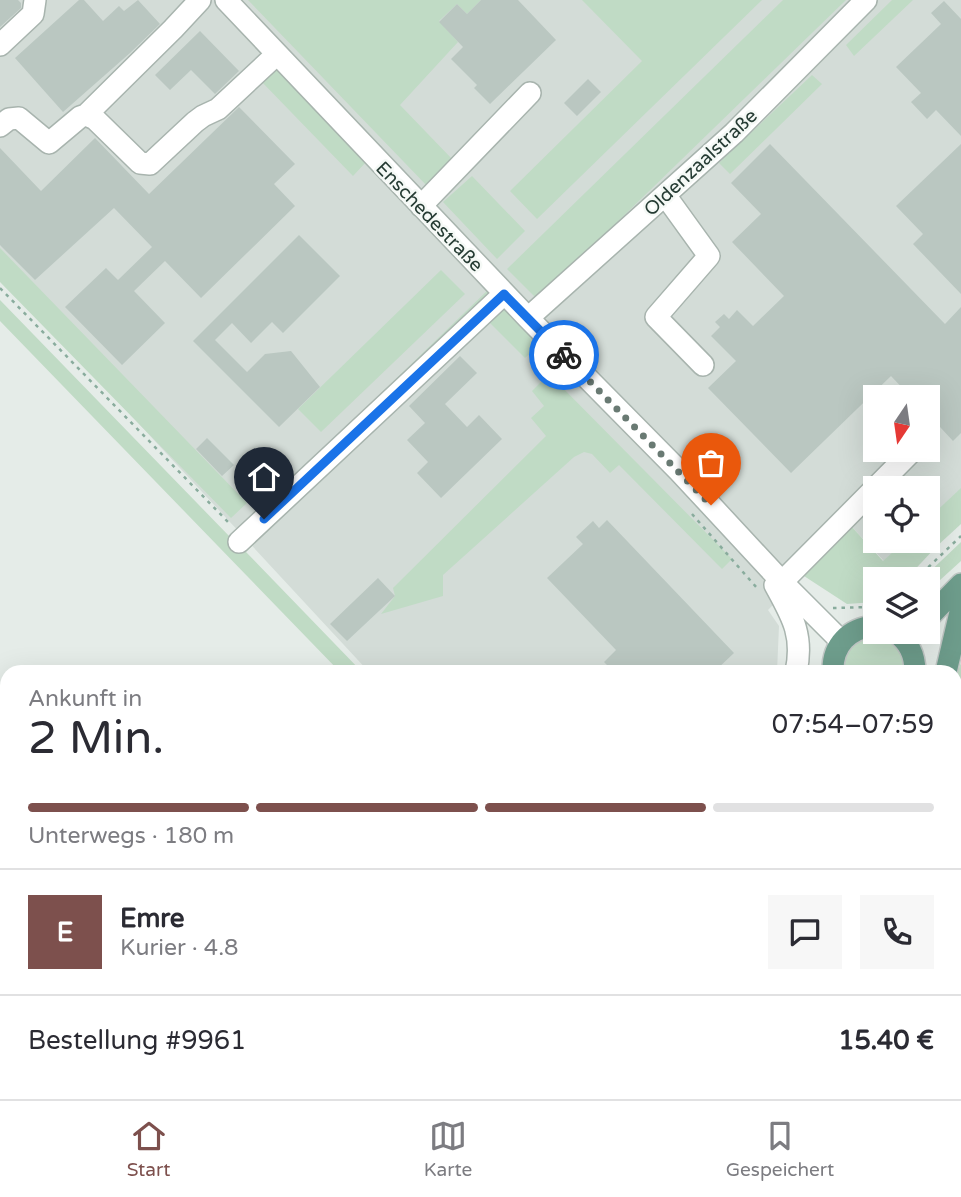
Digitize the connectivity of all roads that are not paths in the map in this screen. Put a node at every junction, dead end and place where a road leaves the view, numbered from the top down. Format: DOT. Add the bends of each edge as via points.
graph roads {
  1 [pos="35,0"];
  2 [pos="200,0"];
  3 [pos="226,0"];
  4 [pos="866,0"];
  5 [pos="0,45"];
  6 [pos="277,54"];
  7 [pos="530,93"];
  8 [pos="86,115"];
  9 [pos="0,127"];
  10 [pos="664,195"];
  11 [pos="421,206"];
  12 [pos="504,294"];
  13 [pos="528,318"];
  14 [pos="703,365"];
  15 [pos="901,462"];
  16 [pos="241,540"];
  17 [pos="758,556"];
  18 [pos="782,582"];
  19 [pos="961,584"];
  20 [pos="940,606"];
  21 [pos="961,608"];
  22 [pos="863,626"];
  23 [pos="841,641"];
  24 [pos="909,644"];
  25 [pos="798,665"];
  26 [pos="833,665"];
  27 [pos="915,665"];
  28 [pos="948,665"];
  1 -- 5 [label="street" via="33,14"];
  2 -- 8 [label="street"];
  3 -- 6 [label="street, Enschedestraße"];
  4 -- 10 [label="street, Oldenzaalstraße" via="734,133"];
  6 -- 8 [label="street" via="150,164 139,163"];
  6 -- 11 [label="street, Enschedestraße"];
  7 -- 11 [label="street"];
  8 -- 9 [label="street" via="48,143 19,118"];
  10 -- 13 [label="street, Oldenzaalstraße"];
  10 -- 14 [label="street" via="709,256 656,317"];
  11 -- 12 [label="street, Enschedestraße"];
  12 -- 13 [label="street, Enschedestraße"];
  12 -- 16 [label="street"];
  13 -- 17 [label="street, Enschedestraße"];
  15 -- 18 [label="street"];
  17 -- 18 [label="street, Enschedestraße"];
  17 -- 25 [label="street" via="795,622"];
  18 -- 23 [label="street, Enschedestraße"];
  19 -- 20 [label="main road"];
  21 -- 28 [label="main road"];
  22 -- 23 [label="main road"];
  23 -- 26 [label="main road"];
  24 -- 27 [label="main road"];
}
